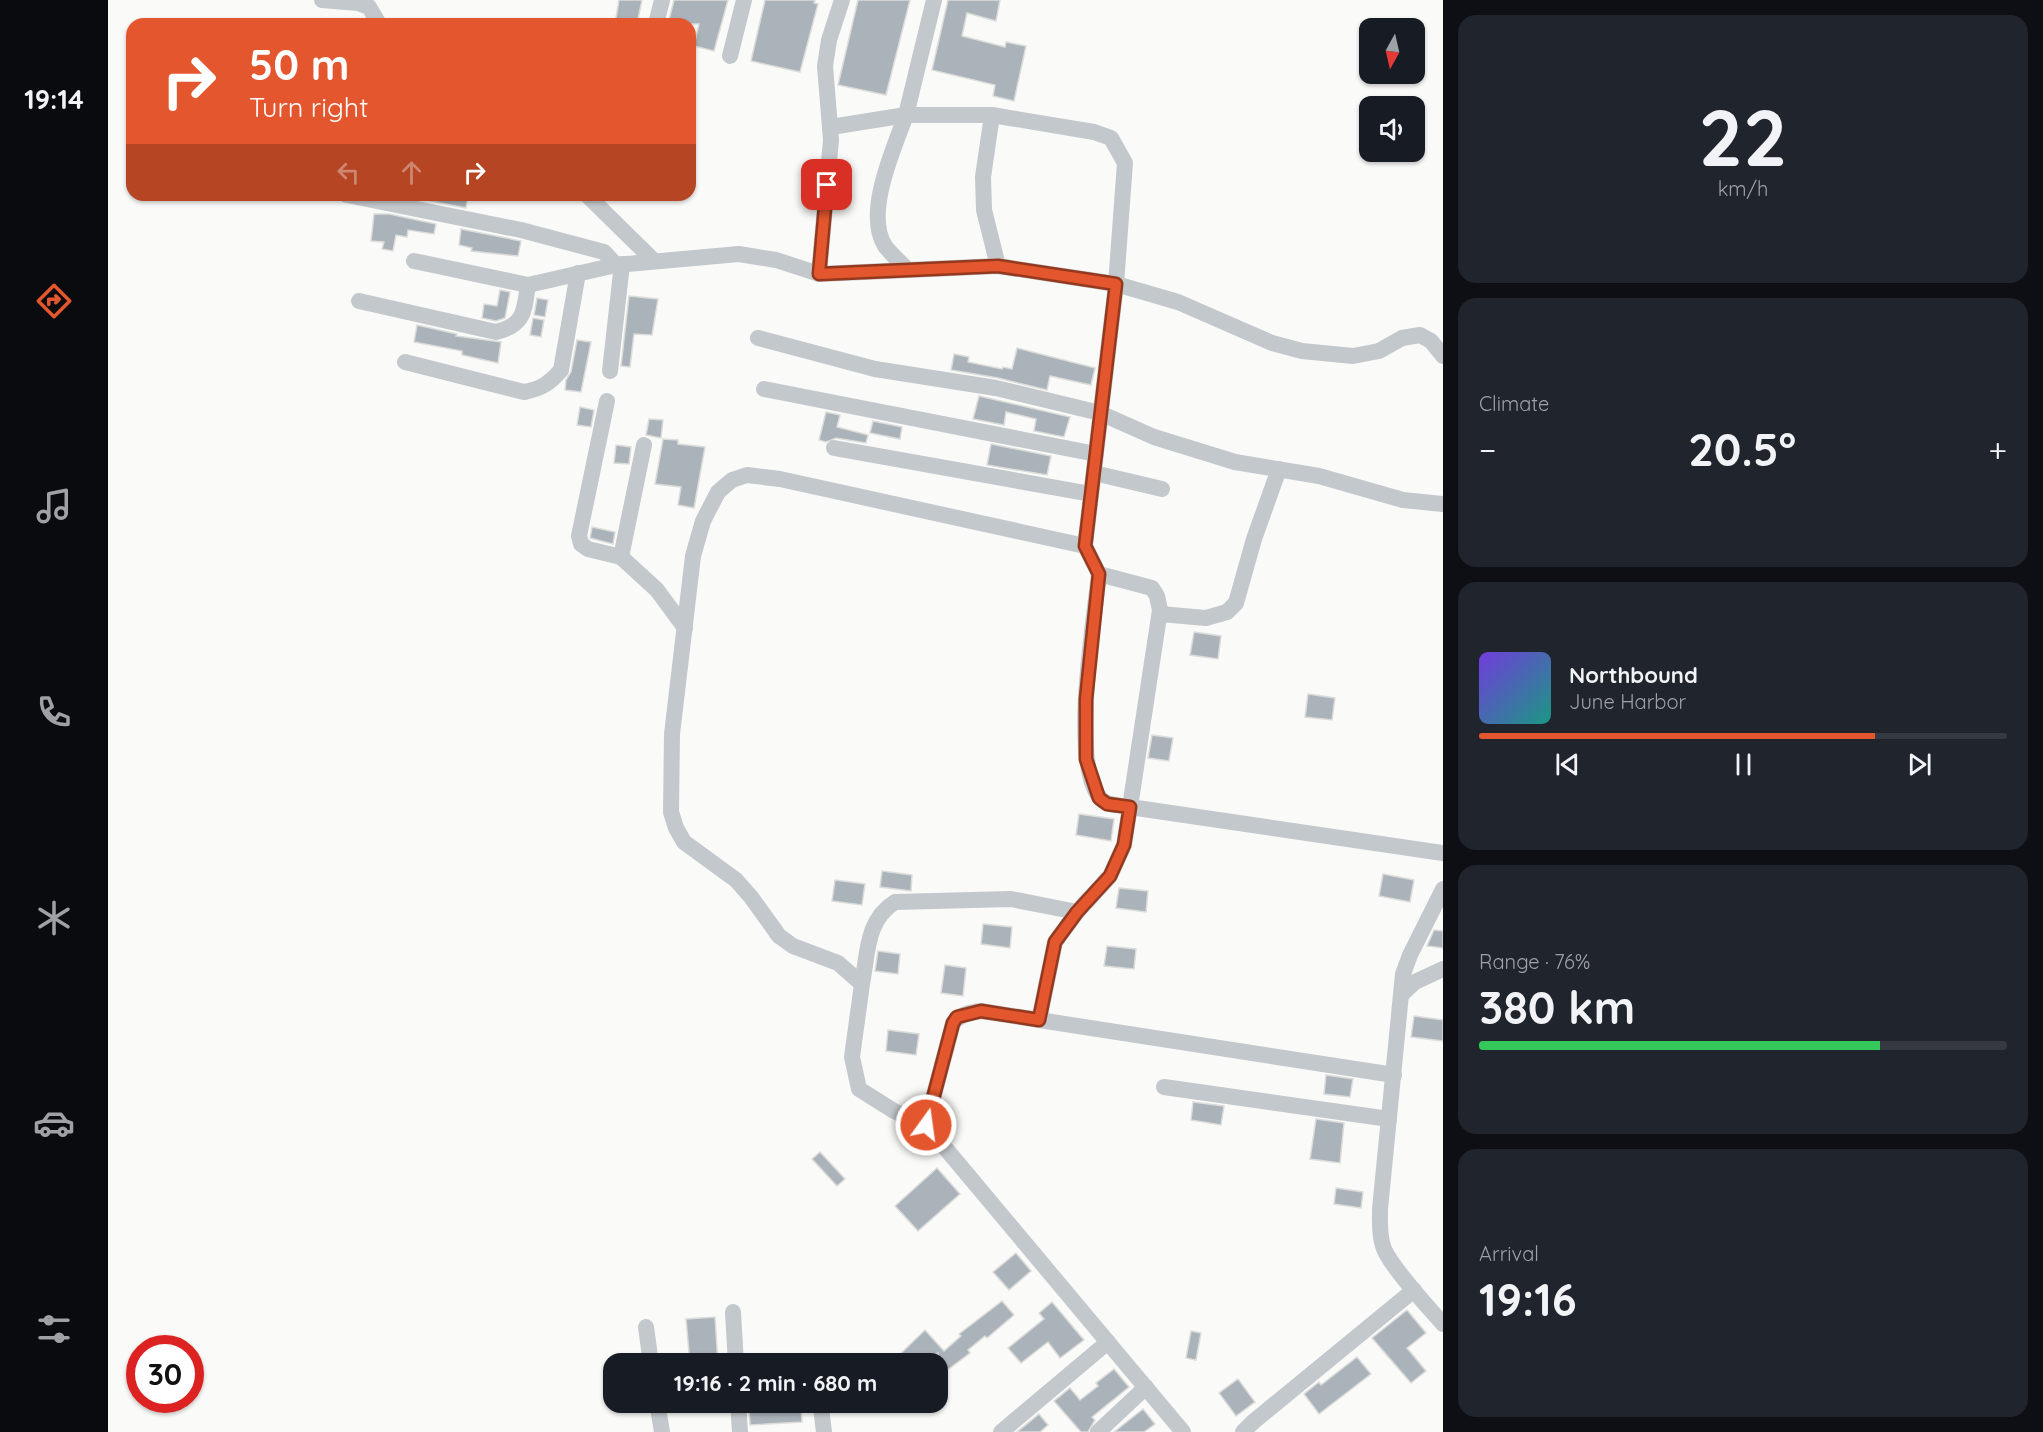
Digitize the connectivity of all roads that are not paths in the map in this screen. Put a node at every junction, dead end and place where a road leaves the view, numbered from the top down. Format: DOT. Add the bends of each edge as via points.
graph roads {
  1 [pos="322,0"];
  2 [pos="662,0"];
  3 [pos="744,0"];
  4 [pos="842,0"];
  5 [pos="934,0"];
  6 [pos="375,18"];
  7 [pos="658,18"];
  8 [pos="730,56"];
  9 [pos="906,115"];
  10 [pos="992,115"];
  11 [pos="831,127"];
  12 [pos="377,201"];
  13 [pos="593,201"];
  14 [pos="414,261"];
  15 [pos="654,261"];
  16 [pos="619,264"];
  17 [pos="998,266"];
  18 [pos="908,270"];
  19 [pos="578,273"];
  20 [pos="819,274"];
  21 [pos="1116,284"];
  22 [pos="528,285"];
  23 [pos="359,301"];
  24 [pos="758,338"];
  25 [pos="1443,356"];
  26 [pos="405,362"];
  27 [pos="610,371"];
  28 [pos="764,389"];
  29 [pos="607,401"];
  30 [pos="1100,414"];
  31 [pos="644,446"];
  32 [pos="834,448"];
  33 [pos="1096,454"];
  34 [pos="1279,469"];
  35 [pos="1094,473"];
  36 [pos="1162,489"];
  37 [pos="1091,494"];
  38 [pos="1443,504"];
  39 [pos="1085,546"];
  40 [pos="621,557"];
  41 [pos="1099,574"];
  42 [pos="1160,614"];
  43 [pos="685,628"];
  44 [pos="1130,807"];
  45 [pos="1443,853"];
  46 [pos="1443,889"];
  47 [pos="1077,912"];
  48 [pos="1443,969"];
  49 [pos="862,984"];
  50 [pos="1401,995"];
  51 [pos="1039,1020"];
  52 [pos="1394,1075"];
  53 [pos="1164,1087"];
  54 [pos="1389,1119"];
  55 [pos="926,1125"];
  56 [pos="1414,1290"];
  57 [pos="732,1312"];
  58 [pos="1443,1324"];
  59 [pos="646,1327"];
  60 [pos="1108,1342"];
  61 [pos="650,1353"];
  62 [pos="735,1353"];
  63 [pos="1146,1387"];
  64 [pos="659,1413"];
  65 [pos="739,1413"];
  66 [pos="822,1413"];
  67 [pos="662,1432"];
  68 [pos="740,1432"];
  69 [pos="824,1432"];
  70 [pos="1001,1432"];
  71 [pos="1098,1432"];
  72 [pos="1183,1432"];
  73 [pos="1243,1432"];
  1 -- 6 [label="street" via="358,3 369,8"];
  2 -- 7 [label="street"];
  3 -- 8 [label="street"];
  4 -- 11 [label="street" via="825,66"];
  5 -- 9 [label="street"];
  9 -- 10 [label="street"];
  9 -- 11 [label="street"];
  9 -- 18 [label="street" via="879,199 878,223 885,245"];
  10 -- 17 [label="street" via="983,177 984,210"];
  10 -- 21 [label="street" via="1112,138 1125,163"];
  11 -- 20 [label="street"];
  12 -- 16 [label="street" via="521,230 604,252"];
  13 -- 15 [label="street"];
  14 -- 22 [label="street"];
  15 -- 16 [label="street"];
  15 -- 20 [label="street" via="738,254 776,260"];
  16 -- 19 [label="street"];
  16 -- 27 [label="street"];
  17 -- 18 [label="street"];
  17 -- 21 [label="street"];
  18 -- 20 [label="street"];
  19 -- 22 [label="street"];
  19 -- 26 [label="street" via="561,370 551,382 524,392"];
  21 -- 25 [label="street" via="1178,302 1263,339 1302,351 1353,356 1379,351 1402,338 1420,335 1431,340"];
  21 -- 30 [label="street"];
  22 -- 23 [label="street" via="523,315 516,324 496,332"];
  24 -- 30 [label="street" via="875,369 996,388"];
  28 -- 33 [label="street"];
  29 -- 40 [label="street" via="579,536 588,549"];
  30 -- 33 [label="street"];
  30 -- 34 [label="street" via="1204,453"];
  31 -- 40 [label="street"];
  32 -- 37 [label="street"];
  33 -- 35 [label="street"];
  34 -- 38 [label="street" via="1403,500"];
  34 -- 42 [label="street" via="1236,603 1227,612 1206,618"];
  35 -- 36 [label="street"];
  35 -- 37 [label="street"];
  37 -- 39 [label="street"];
  39 -- 41 [label="street"];
  39 -- 43 [label="street" via="747,475 732,480 718,492 703,521 693,556"];
  40 -- 43 [label="street" via="657,590"];
  41 -- 42 [label="street" via="1152,588"];
  41 -- 44 [label="street" via="1086,699 1086,759 1099,798 1107,804"];
  42 -- 44 [label="street"];
  43 -- 49 [label="street" via="672,734 671,812 676,828 684,842 736,880 779,936 793,946 838,963"];
  44 -- 45 [label="street"];
  44 -- 47 [label="street" via="1124,845 1110,876"];
  46 -- 50 [label="street" via="1410,955"];
  47 -- 49 [label="street" via="1011,899 896,902 884,909 873,924"];
  47 -- 51 [label="street" via="1055,942"];
  48 -- 50 [label="street" via="1415,982"];
  49 -- 55 [label="street" via="852,1056 859,1089"];
  50 -- 52 [label="street"];
  51 -- 52 [label="street"];
  51 -- 55 [label="street" via="981,1011 957,1017 948,1036"];
  52 -- 54 [label="street"];
  53 -- 54 [label="street"];
  54 -- 56 [label="street" via="1380,1237 1383,1249"];
  55 -- 60 [label="street"];
  56 -- 58 [label="street"];
  56 -- 73 [label="street"];
  57 -- 62 [label="street"];
  59 -- 61 [label="street"];
  60 -- 63 [label="street"];
  60 -- 70 [label="street"];
  63 -- 71 [label="street"];
  63 -- 72 [label="street"];
  64 -- 67 [label="street"];
  65 -- 68 [label="street"];
  66 -- 69 [label="street"];
}
